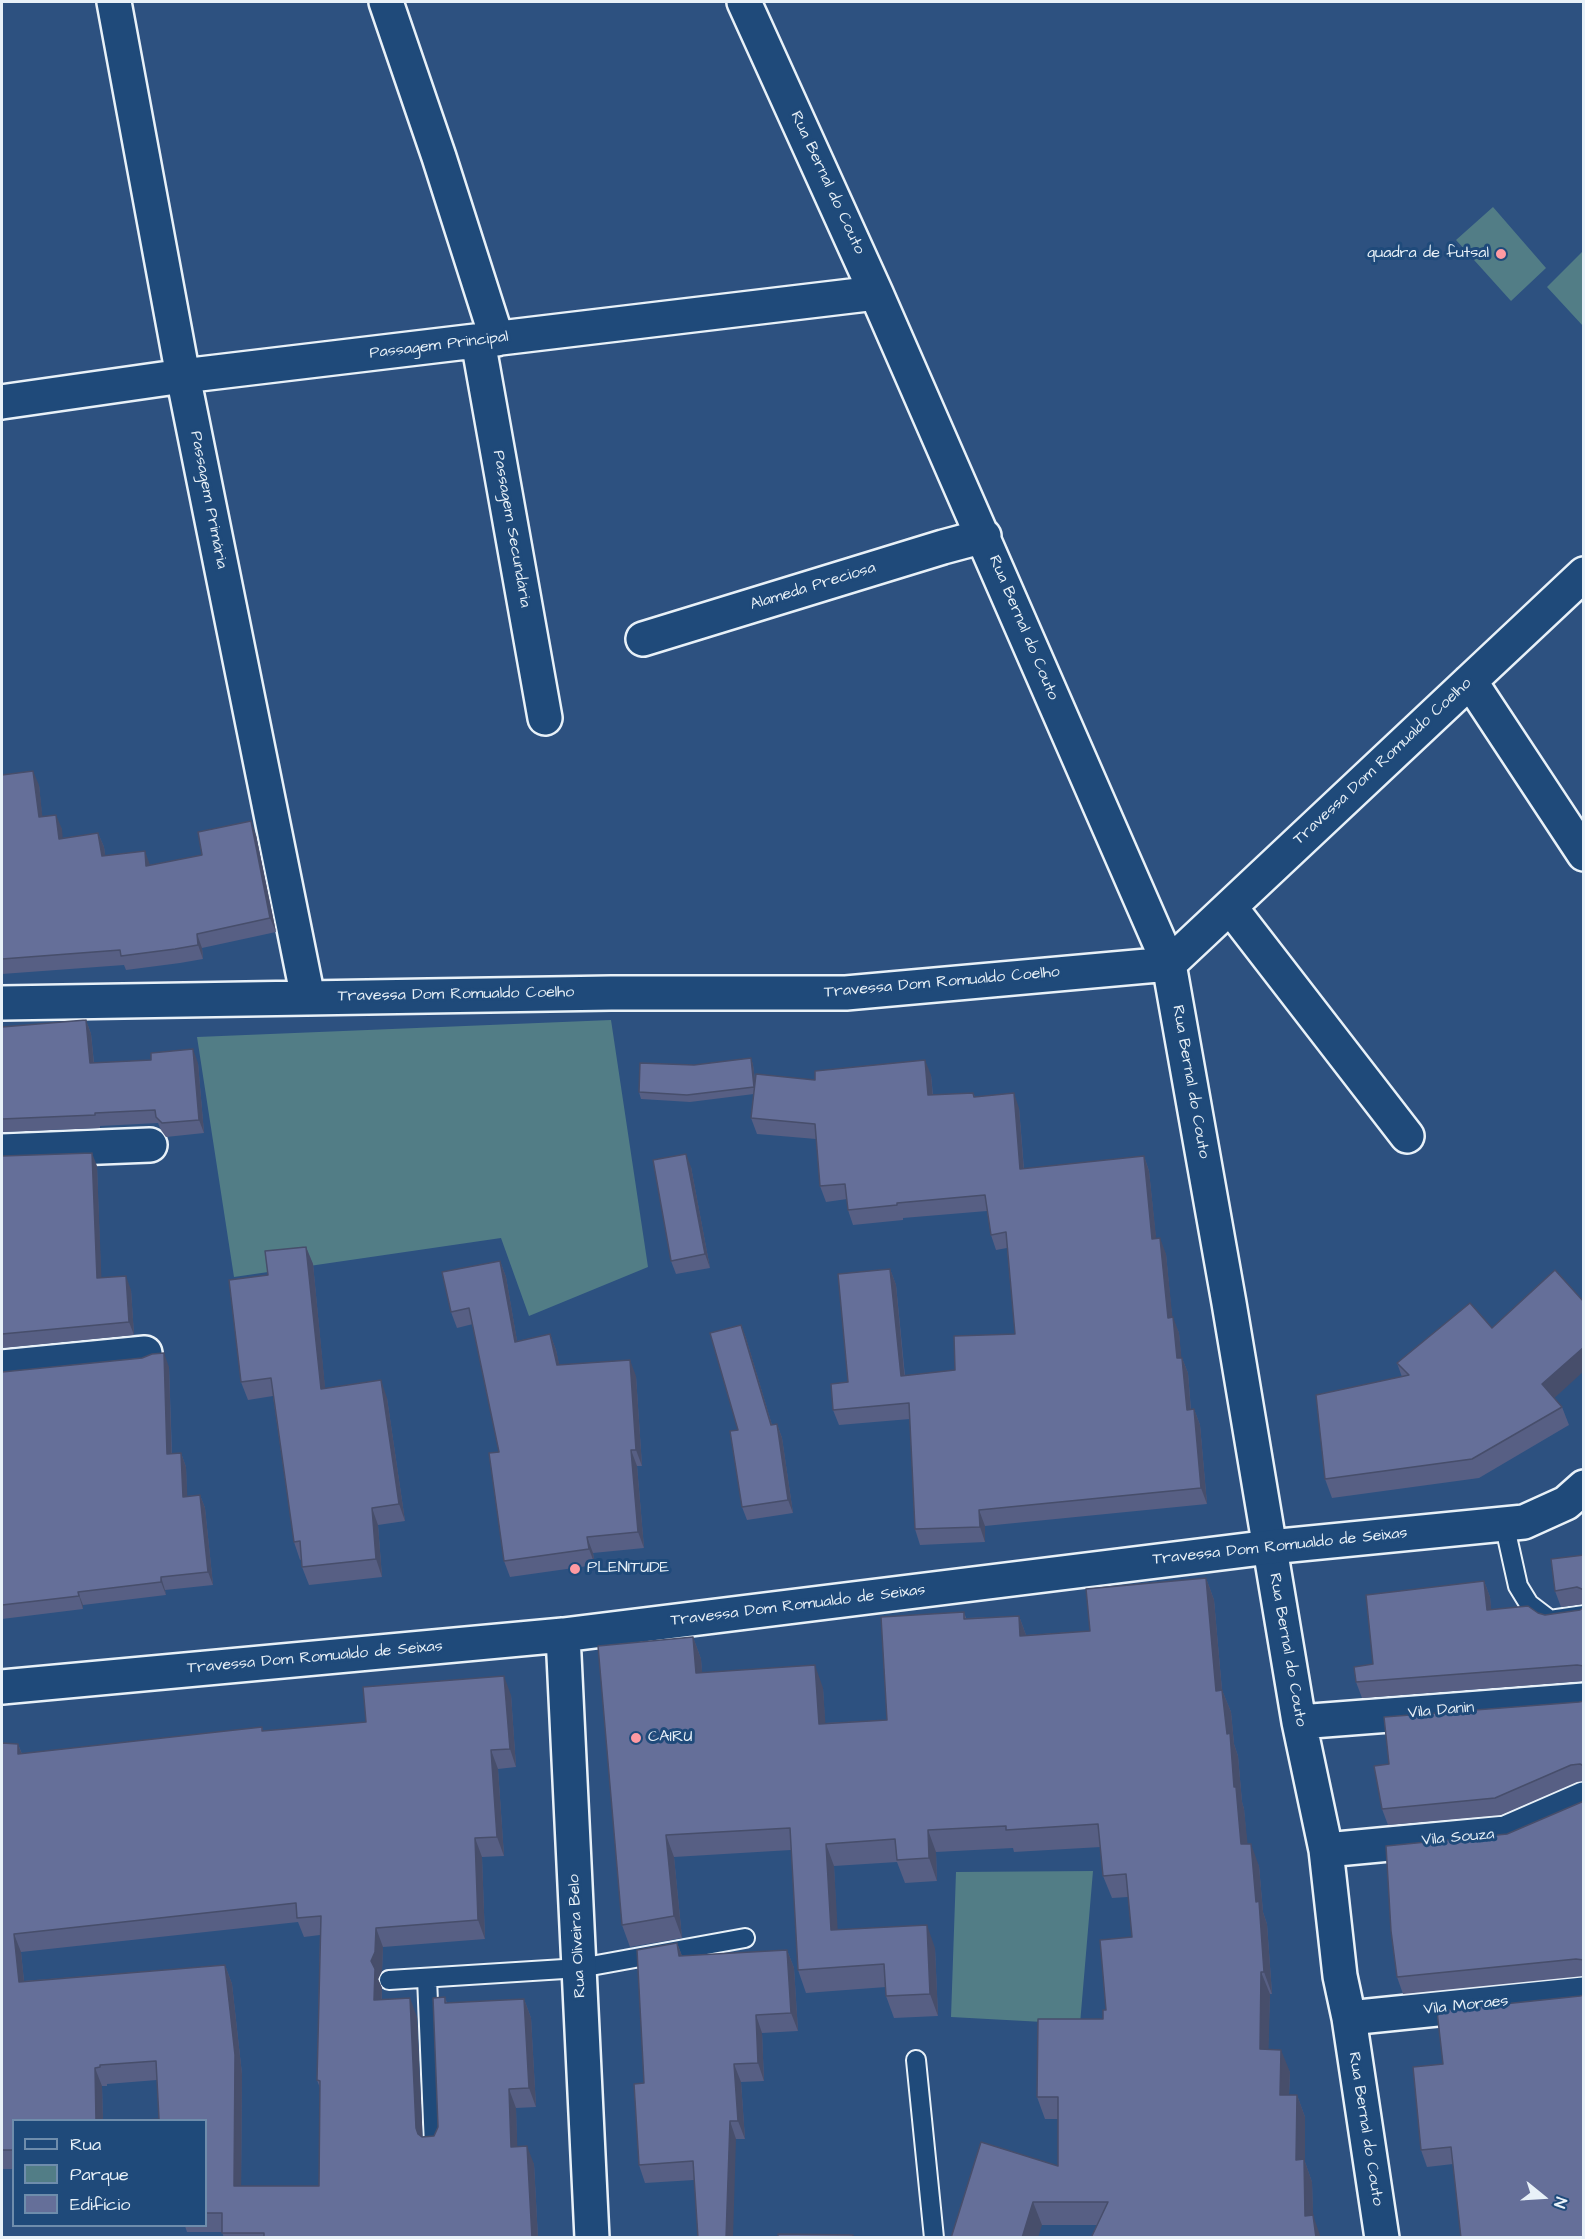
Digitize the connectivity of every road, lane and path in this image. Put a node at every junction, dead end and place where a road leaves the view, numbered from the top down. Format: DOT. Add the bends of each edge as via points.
graph roads {
  1 [pos="114,2"];
  2 [pos="386,2"];
  3 [pos="744,2"];
  4 [pos="876,293"];
  5 [pos="487,340"];
  6 [pos="183,376"];
  7 [pos="2,402"];
  8 [pos="984,536"];
  9 [pos="1584,574"];
  10 [pos="643,639"];
  11 [pos="1470,681"];
  12 [pos="545,718"];
  13 [pos="1584,854"];
  14 [pos="1230,907"];
  15 [pos="1169,964"];
  16 [pos="308,998"];
  17 [pos="2,1003"];
  18 [pos="1407,1136"];
  19 [pos="150,1145"];
  20 [pos="2,1151"];
  21 [pos="145,1353"];
  22 [pos="2,1367"];
  23 [pos="1584,1487"];
  24 [pos="1504,1523"];
  25 [pos="1270,1547"];
  26 [pos="1584,1615"];
  27 [pos="562,1635"];
  28 [pos="2,1687"];
  29 [pos="1584,1700"];
  30 [pos="1299,1722"];
  31 [pos="1584,1799"];
  32 [pos="1326,1850"];
  33 [pos="745,1938"];
  34 [pos="580,1968"];
  35 [pos="427,1978"];
  36 [pos="389,1980"];
  37 [pos="1584,1994"];
  38 [pos="1348,2018"];
  39 [pos="916,2060"];
  40 [pos="434,2146"];
  41 [pos="592,2238"];
  42 [pos="934,2238"];
  43 [pos="1382,2238"];
  1 -- 6 [label="street, Passagem Primária"];
  2 -- 5 [label="street, Passagem Secundária" via="439,156"];
  3 -- 4 [label="street, Rua Bernal do Couto"];
  4 -- 5 [label="street, Passagem Principal"];
  4 -- 8 [label="street, Rua Bernal do Couto"];
  5 -- 6 [label="street, Passagem Principal"];
  5 -- 12 [label="street, Passagem Secundária"];
  6 -- 7 [label="street, Passagem Principal"];
  6 -- 16 [label="street, Passagem Primária"];
  8 -- 10 [label="street, Alameda Preciosa"];
  8 -- 15 [label="street, Rua Bernal do Couto"];
  9 -- 11 [label="street, Travessa Dom Romualdo Coelho"];
  11 -- 13 [label="street"];
  11 -- 14 [label="street, Travessa Dom Romualdo Coelho"];
  14 -- 15 [label="street, Travessa Dom Romualdo Coelho"];
  14 -- 18 [label="street"];
  15 -- 16 [label="street, Travessa Dom Romualdo Coelho" via="846,993"];
  15 -- 25 [label="street, Rua Bernal do Couto"];
  16 -- 17 [label="street, Travessa Dom Romualdo Coelho"];
  19 -- 20 [label="street"];
  21 -- 22 [label="street"];
  23 -- 24 [label="street, Travessa Dom Romualdo de Seixas" via="1566,1503 1524,1522"];
  24 -- 25 [label="street, Travessa Dom Romualdo de Seixas"];
  24 -- 26 [label="lane" via="1518,1586 1529,1604 1550,1620"];
  25 -- 27 [label="street, Travessa Dom Romualdo de Seixas"];
  25 -- 30 [label="street, Rua Bernal do Couto"];
  27 -- 28 [label="street, Travessa Dom Romualdo de Seixas"];
  27 -- 34 [label="street, Rua Oliveira Belo"];
  29 -- 30 [label="street, Vila Danin"];
  30 -- 32 [label="street, Rua Bernal do Couto"];
  31 -- 32 [label="street, Vila Souza" via="1506,1833"];
  32 -- 38 [label="street, Rua Bernal do Couto"];
  33 -- 34 [label="lane"];
  34 -- 35 [label="lane"];
  34 -- 41 [label="street, Rua Oliveira Belo"];
  35 -- 36 [label="lane"];
  35 -- 40 [label="lane"];
  37 -- 38 [label="street, Vila Moraes"];
  38 -- 43 [label="street, Rua Bernal do Couto"];
  39 -- 42 [label="lane"];
}
